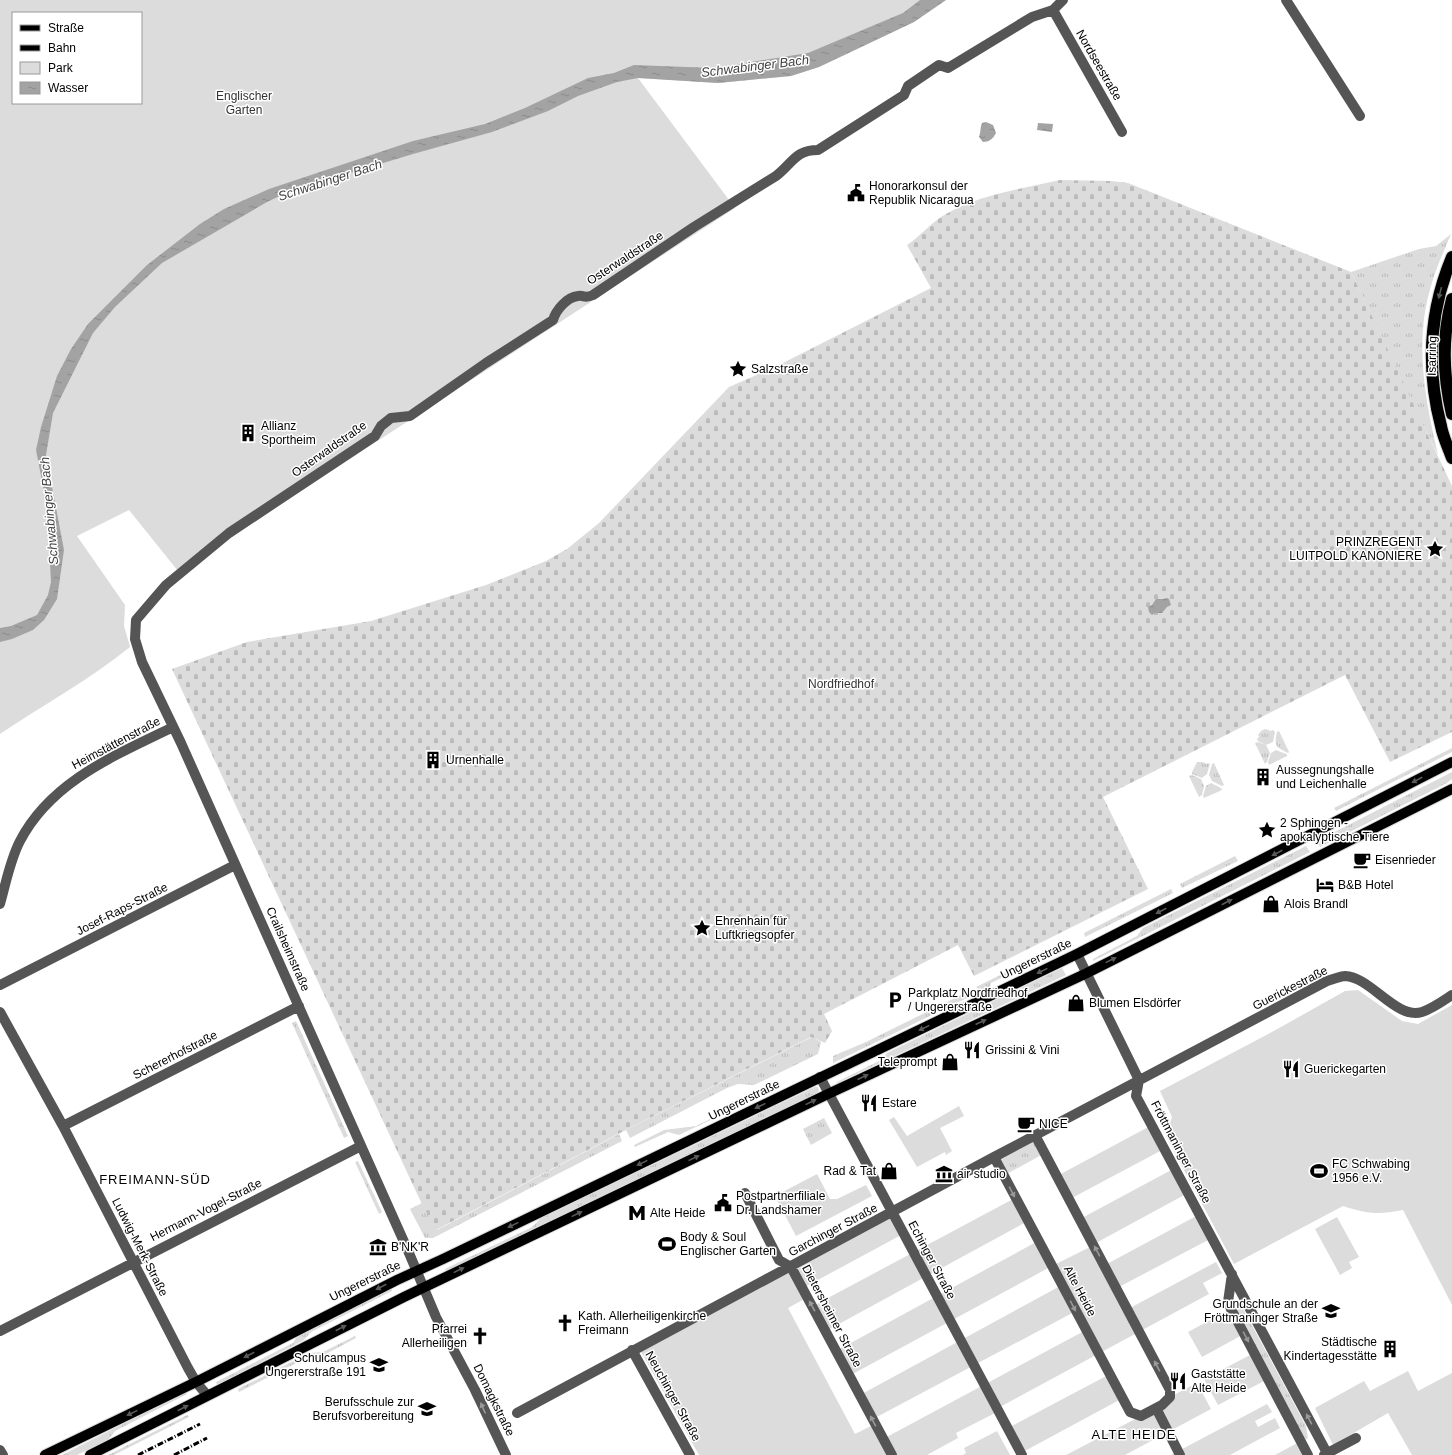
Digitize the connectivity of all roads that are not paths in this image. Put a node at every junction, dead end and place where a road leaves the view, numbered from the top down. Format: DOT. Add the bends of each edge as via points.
graph roads {
  1 [pos="1063,0"];
  2 [pos="1286,0"];
  3 [pos="1053,10"];
  4 [pos="1360,116"];
  5 [pos="1122,132"];
  6 [pos="1452,257"];
  7 [pos="1452,299"];
  8 [pos="1452,414"];
  9 [pos="1452,458"];
  10 [pos="135,639"];
  11 [pos="173,727"];
  12 [pos="1452,762"];
  13 [pos="1452,789"];
  14 [pos="236,865"];
  15 [pos="0,904"];
  16 [pos="1077,954"];
  17 [pos="1087,973"];
  18 [pos="0,985"];
  19 [pos="1452,996"];
  20 [pos="299,1006"];
  21 [pos="0,1012"];
  22 [pos="820,1077"];
  23 [pos="1140,1080"];
  24 [pos="828,1094"];
  25 [pos="63,1126"];
  26 [pos="1035,1135"];
  27 [pos="361,1146"];
  28 [pos="994,1157"];
  29 [pos="745,1193"];
  30 [pos="892,1212"];
  31 [pos="133,1262"];
  32 [pos="791,1267"];
  33 [pos="417,1271"];
  34 [pos="1232,1274"];
  35 [pos="424,1287"];
  36 [pos="0,1331"];
  37 [pos="632,1350"];
  38 [pos="196,1382"];
  39 [pos="207,1395"];
  40 [pos="1156,1408"];
  41 [pos="517,1413"];
  42 [pos="1356,1438"];
  43 [pos="0,1450"];
  44 [pos="1326,1454"];
  45 [pos="3,1455"];
  46 [pos="45,1455"];
  47 [pos="90,1455"];
  48 [pos="506,1455"];
  49 [pos="690,1455"];
  50 [pos="892,1455"];
  51 [pos="1022,1455"];
  52 [pos="1180,1455"];
  53 [pos="1308,1455"];
  1 -- 3 [label="street, Osterwaldstraße"];
  2 -- 4 [label="street"];
  3 -- 5 [label="street, Nordseestraße"];
  3 -- 10 [label="street, Osterwaldstraße" via="1032,17 948,68 939,66 908,86 904,95 818,150 807,150 776,176 593,295 586,298 578,296 567,301 555,312 553,320 410,416 392,418 381,426 375,436 229,533 166,585 136,620"];
  6 -- 9 [label="highway, one-way" via="1444,275 1435,316 1431,366 1441,427"];
  7 -- 8 [label="highway, Isarring" via="1445,349 1445,376"];
  10 -- 11 [label="street, Crailsheimstraße" via="142,662"];
  11 -- 14 [label="street, Crailsheimstraße"];
  11 -- 15 [label="street, Heimstättenstraße" via="96,766 52,798 34,818 20,840 10,865"];
  12 -- 16 [label="main road, Ungererstraße, one-way"];
  17 -- 13 [label="main road, one-way"];
  14 -- 18 [label="street, Josef-Raps-Straße"];
  14 -- 20 [label="street, Crailsheimstraße"];
  16 -- 17 [label="street"];
  16 -- 22 [label="main road, Ungererstraße, one-way"];
  17 -- 23 [label="street"];
  24 -- 17 [label="main road, one-way"];
  19 -- 23 [label="street, Guerickestraße" via="1422,1012 1412,1013 1358,980 1344,976 1327,981"];
  20 -- 25 [label="street, Schererhofstraße"];
  20 -- 27 [label="street, Crailsheimstraße"];
  21 -- 25 [label="street, Ludwig-Merk-Straße"];
  22 -- 24 [label="street, Echinger Straße"];
  22 -- 33 [label="main road, Ungererstraße, one-way"];
  23 -- 26 [label="street, Garchinger Straße"];
  23 -- 34 [label="street, Fröttmaninger Straße" via="1136,1096"];
  24 -- 30 [label="street, Echinger Straße"];
  35 -- 24 [label="main road, one-way"];
  25 -- 31 [label="street, Ludwig-Merk-Straße"];
  26 -- 28 [label="street, Garchinger Straße"];
  40 -- 26 [label="street, Alte Heide, one-way" via="1170,1397 1170,1390"];
  27 -- 31 [label="street, Hermann-Vogel-Straße"];
  27 -- 33 [label="street, Crailsheimstraße"];
  28 -- 30 [label="street, Garchinger Straße"];
  28 -- 40 [label="street, Alte Heide, one-way" via="1130,1412 1141,1416"];
  29 -- 32 [label="street, Dietersheimer Straße" via="780,1260"];
  30 -- 32 [label="street, Garchinger Straße"];
  30 -- 51 [label="street, Echinger Straße"];
  31 -- 36 [label="street, Hermann-Vogel-Straße"];
  31 -- 38 [label="street, Ludwig-Merk-Straße"];
  32 -- 37 [label="street, Garchinger Straße"];
  50 -- 32 [label="street, Dietersheimer Straße, one-way"];
  33 -- 35 [label="street, Domagkstraße"];
  33 -- 38 [label="main road, Ungererstraße, one-way"];
  44 -- 34 [label="street, Fröttmaninger Straße, one-way"];
  34 -- 53 [label="street, one-way" via="1228,1302"];
  39 -- 35 [label="main road, one-way"];
  48 -- 35 [label="street, Domagkstraße, one-way" via="472,1383 436,1317"];
  37 -- 41 [label="street, Garchinger Straße"];
  37 -- 49 [label="street, Neuchinger Straße"];
  38 -- 39 [label="street, Ludwig-Merk-Straße"];
  38 -- 46 [label="main road, Ungererstraße, one-way"];
  47 -- 39 [label="main road, one-way"];
  40 -- 52 [label="street"];
  42 -- 44 [label="street, Fröttmaninger Straße"];
  43 -- 45 [label="street"];
}
